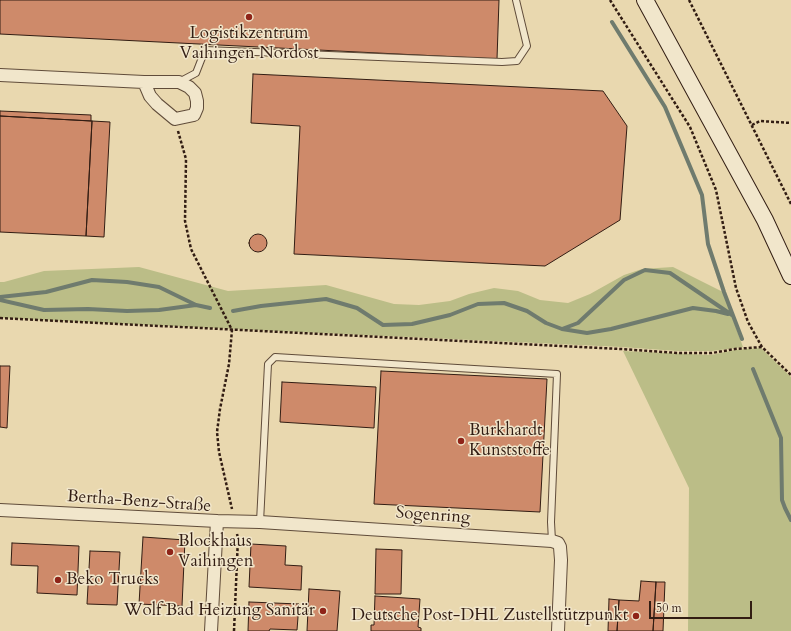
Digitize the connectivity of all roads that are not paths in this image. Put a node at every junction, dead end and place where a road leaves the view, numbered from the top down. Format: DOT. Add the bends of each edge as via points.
graph roads {
  1 [pos="516,0"];
  2 [pos="645,0"];
  3 [pos="0,75"];
  4 [pos="144,82"];
  5 [pos="179,82"];
  6 [pos="791,276"];
  7 [pos="0,510"];
  8 [pos="218,522"];
  9 [pos="260,522"];
  10 [pos="552,541"];
  11 [pos="211,631"];
  12 [pos="558,631"];
  1 -- 5 [label="lane" via="527,46 517,61 205,50 196,73"];
  2 -- 6 [label="main road" via="765,220"];
  3 -- 4 [label="street"];
  4 -- 5 [label="street"];
  4 -- 5 [label="street" via="150,96 174,119 194,115 197,108 195,94"];
  7 -- 8 [label="street, Bertha-Benz-Straße"];
  8 -- 9 [label="street, Sogenring"];
  8 -- 11 [label="street, Bertha-Benz-Straße"];
  9 -- 10 [label="street, Sogenring"];
  9 -- 10 [label="lane" via="268,364 275,357 557,374"];
  10 -- 12 [label="street" via="560,547 561,560"];
}
